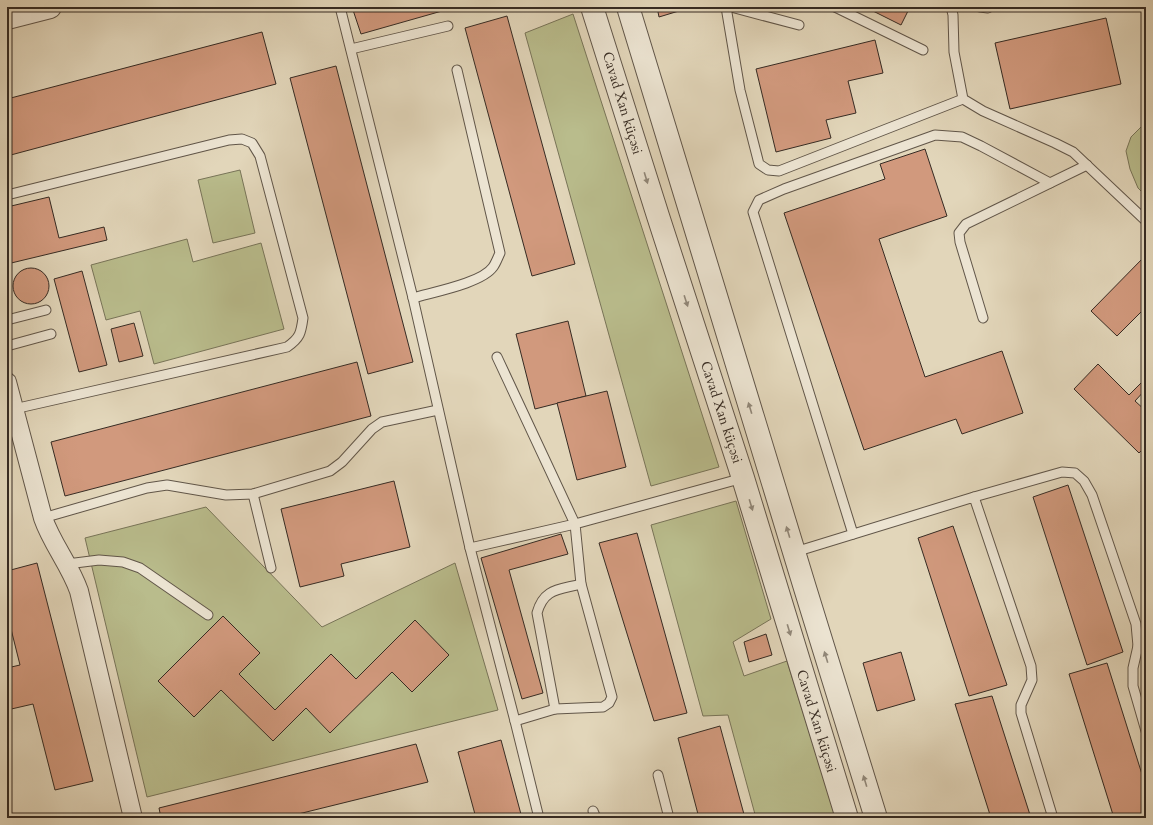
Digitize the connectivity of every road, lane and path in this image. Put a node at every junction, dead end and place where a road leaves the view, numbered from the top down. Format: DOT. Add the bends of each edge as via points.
graph roads {
  1 [pos="50,7"];
  2 [pos="340,7"];
  3 [pos="592,7"];
  4 [pos="628,7"];
  5 [pos="726,7"];
  6 [pos="731,7"];
  7 [pos="835,7"];
  8 [pos="951,7"];
  9 [pos="7,18"];
  10 [pos="799,25"];
  11 [pos="448,26"];
  12 [pos="351,50"];
  13 [pos="923,50"];
  14 [pos="457,70"];
  15 [pos="963,100"];
  16 [pos="1087,165"];
  17 [pos="1050,183"];
  18 [pos="7,195"];
  19 [pos="1146,221"];
  20 [pos="414,298"];
  21 [pos="46,310"];
  22 [pos="983,318"];
  23 [pos="7,320"];
  24 [pos="51,334"];
  25 [pos="7,346"];
  26 [pos="497,357"];
  27 [pos="7,382"];
  28 [pos="14,409"];
  29 [pos="438,410"];
  30 [pos="743,478"];
  31 [pos="253,494"];
  32 [pos="974,497"];
  33 [pos="43,518"];
  34 [pos="575,524"];
  35 [pos="853,534"];
  36 [pos="470,548"];
  37 [pos="794,552"];
  38 [pos="67,564"];
  39 [pos="271,568"];
  40 [pos="581,584"];
  41 [pos="208,616"];
  42 [pos="1142,645"];
  43 [pos="556,709"];
  44 [pos="515,721"];
  45 [pos="1146,731"];
  46 [pos="658,775"];
  47 [pos="133,818"];
  48 [pos="538,818"];
  49 [pos="669,818"];
  50 [pos="847,818"];
  51 [pos="876,818"];
  52 [pos="1053,818"];
  1 -- 9 [label="street"];
  2 -- 12 [label="lane"];
  3 -- 30 [label="street, Cavad Xan küçəsi, one-way"];
  37 -- 4 [label="street, Cavad Xan küçəsi, one-way"];
  5 -- 15 [label="lane" via="742,97 759,164 768,170 779,171"];
  6 -- 10 [label="lane"];
  7 -- 13 [label="lane"];
  8 -- 15 [label="lane" via="954,52"];
  11 -- 12 [label="lane"];
  12 -- 20 [label="lane"];
  14 -- 20 [label="lane" via="500,253 490,270 472,281"];
  15 -- 16 [label="lane" via="1056,143 1073,152"];
  16 -- 17 [label="lane"];
  16 -- 19 [label="lane"];
  17 -- 22 [label="lane" via="966,224 959,233"];
  17 -- 35 [label="lane" via="962,137 935,135 760,200 754,212"];
  18 -- 28 [label="lane" via="229,140 242,139 252,143 260,156 303,318 297,340 287,347"];
  20 -- 29 [label="lane"];
  21 -- 23 [label="lane"];
  24 -- 25 [label="lane"];
  26 -- 34 [label="lane"];
  27 -- 28 [label="street"];
  28 -- 33 [label="street"];
  29 -- 31 [label="lane" via="382,422 330,471"];
  29 -- 36 [label="lane"];
  30 -- 34 [label="lane"];
  30 -- 50 [label="street, Cavad Xan küçəsi, one-way"];
  31 -- 33 [label="lane" via="226,495 167,485 147,488"];
  31 -- 39 [label="lane"];
  32 -- 35 [label="lane"];
  32 -- 42 [label="lane" via="1062,472 1075,473 1084,481 1092,495"];
  32 -- 52 [label="lane" via="1031,666 1032,680 1021,705 1021,712"];
  33 -- 38 [label="street" via="48,532"];
  34 -- 36 [label="lane"];
  34 -- 40 [label="lane"];
  35 -- 37 [label="lane"];
  36 -- 44 [label="lane"];
  51 -- 37 [label="street, Cavad Xan küçəsi, one-way"];
  38 -- 41 [label="lane" via="98,560 123,562 140,568"];
  38 -- 47 [label="street" via="79,591"];
  40 -- 43 [label="lane" via="550,592 540,602 537,613"];
  40 -- 43 [label="lane" via="612,697 603,707"];
  42 -- 45 [label="lane" via="1133,668 1133,686"];
  43 -- 44 [label="lane"];
  44 -- 48 [label="lane"];
  46 -- 49 [label="lane"];
}
